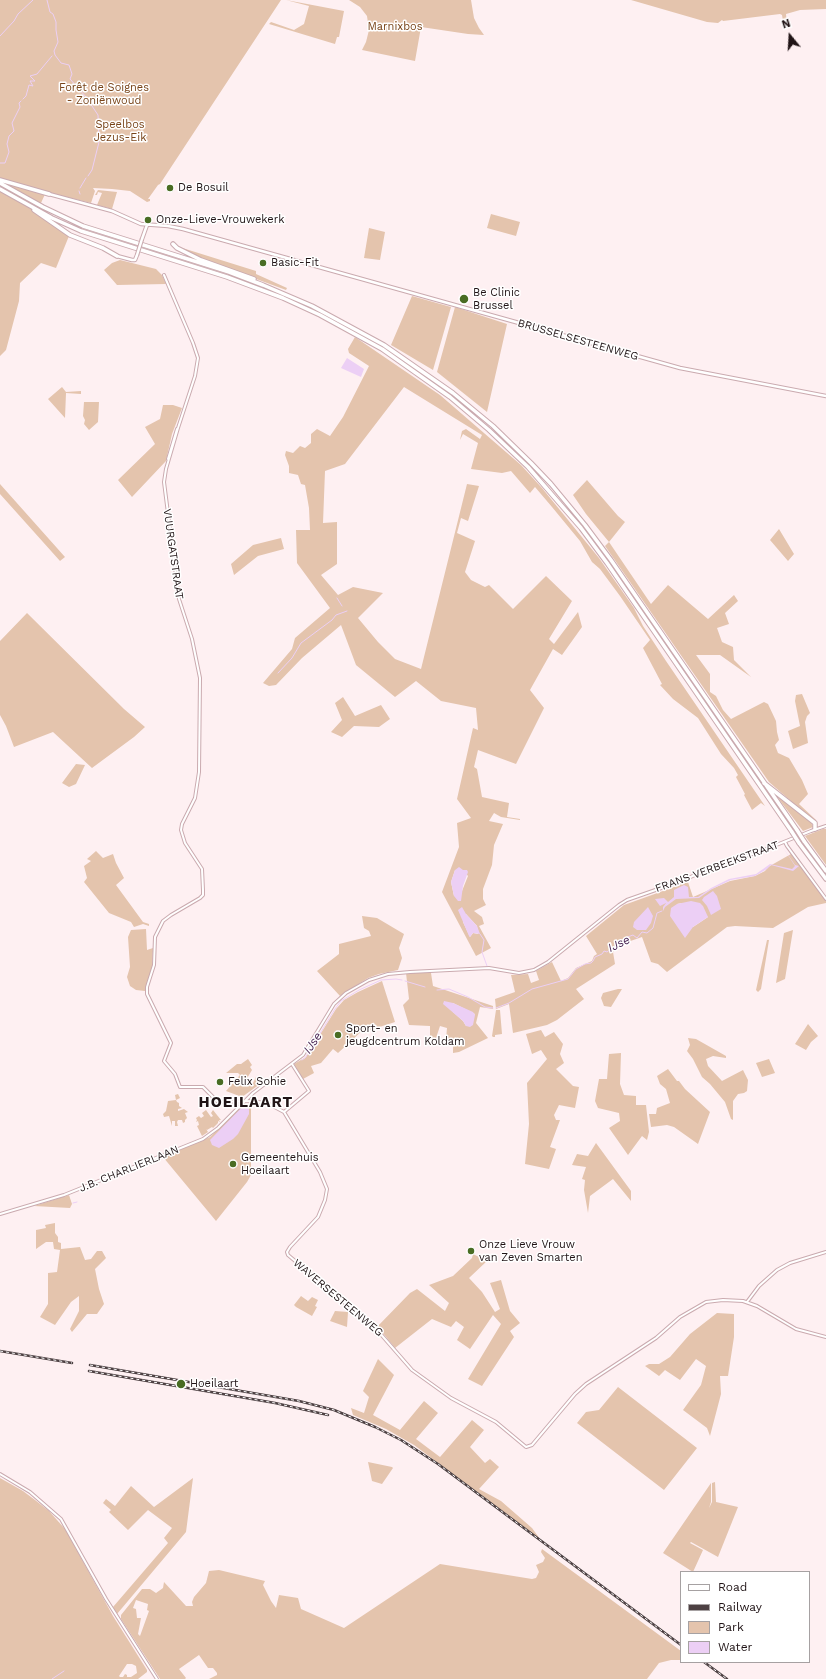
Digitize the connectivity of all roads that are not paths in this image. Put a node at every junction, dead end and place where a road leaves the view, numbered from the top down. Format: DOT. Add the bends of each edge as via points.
graph roads {
  1 [pos="0,180"];
  2 [pos="0,183"];
  3 [pos="0,189"];
  4 [pos="49,194"];
  5 [pos="33,208"];
  6 [pos="147,224"];
  7 [pos="173,244"];
  8 [pos="117,256"];
  9 [pos="164,274"];
  10 [pos="263,285"];
  11 [pos="350,328"];
  12 [pos="359,333"];
  13 [pos="826,396"];
  14 [pos="763,782"];
  15 [pos="815,822"];
  16 [pos="826,826"];
  17 [pos="821,827"];
  18 [pos="815,829"];
  19 [pos="785,842"];
  20 [pos="826,871"];
  21 [pos="826,879"];
  22 [pos="826,899"];
  23 [pos="331,1008"];
  24 [pos="292,1064"];
  25 [pos="245,1100"];
  26 [pos="284,1112"];
  27 [pos="0,1214"];
  28 [pos="826,1252"];
  29 [pos="747,1302"];
  30 [pos="826,1337"];
  31 [pos="0,1474"];
  32 [pos="157,1679"];
  1 -- 4 [label="highway"];
  2 -- 10 [label="highway" via="83,226"];
  3 -- 5 [label="highway"];
  4 -- 6 [label="main road, BRUSSELSESTEENWEG" via="112,211 141,224"];
  5 -- 8 [label="highway" via="65,232"];
  5 -- 11 [label="highway" via="93,235 262,289"];
  6 -- 8 [label="main road, bridge" via="135,260"];
  6 -- 13 [label="main road, BRUSSELSESTEENWEG" via="183,229 680,368"];
  7 -- 10 [label="highway" via="175,248 188,254"];
  9 -- 25 [label="street, VUURGATSTRAAT" via="198,358 196,376 178,428 164,486 179,599 193,644 200,683 200,764 195,798 181,830 185,843 202,869 203,893 200,898 171,915 160,925 155,937 154,965 146,991 171,1045 164,1061 172,1070 180,1087 204,1087 220,1103"];
  10 -- 11 [label="highway" via="312,306"];
  11 -- 12 [label="highway"];
  12 -- 14 [label="highway" via="407,360 453,393 512,444 551,484 608,555"];
  12 -- 21 [label="highway, bridge" via="450,397 523,462 565,508 607,563"];
  14 -- 15 [label="highway"];
  14 -- 20 [label="highway, bridge"];
  15 -- 17 [label="highway"];
  15 -- 18 [label="highway"];
  16 -- 17 [label="street, FRANS VERBEEKSTRAAT"];
  17 -- 18 [label="street, FRANS VERBEEKSTRAAT"];
  18 -- 19 [label="street, FRANS VERBEEKSTRAAT"];
  19 -- 22 [label="street"];
  19 -- 23 [label="street, FRANS VERBEEKSTRAAT" via="721,863 684,880 627,900 548,962 534,970 519,973 486,968 388,974 346,993"];
  23 -- 24 [label="street, J.B. CHARLIERLAAN" via="303,1055"];
  24 -- 25 [label="street, J.B. CHARLIERLAAN"];
  24 -- 26 [label="street" via="309,1091"];
  25 -- 26 [label="street" via="269,1104"];
  25 -- 27 [label="street, J.B. CHARLIERLAAN" via="218,1128 198,1142 64,1195"];
  26 -- 29 [label="street, WAVERSESTEENWEG" via="320,1172 326,1189 325,1200 318,1217 286,1252 288,1255 378,1331 412,1370 451,1398 496,1422 526,1447 532,1446 586,1384 656,1338 680,1317 711,1301"];
  28 -- 29 [label="street" via="790,1263 777,1270 759,1286"];
  29 -- 30 [label="street, WAVERSESTEENWEG" via="796,1329"];
  31 -- 32 [label="street" via="30,1492 61,1519 117,1617"];
}
